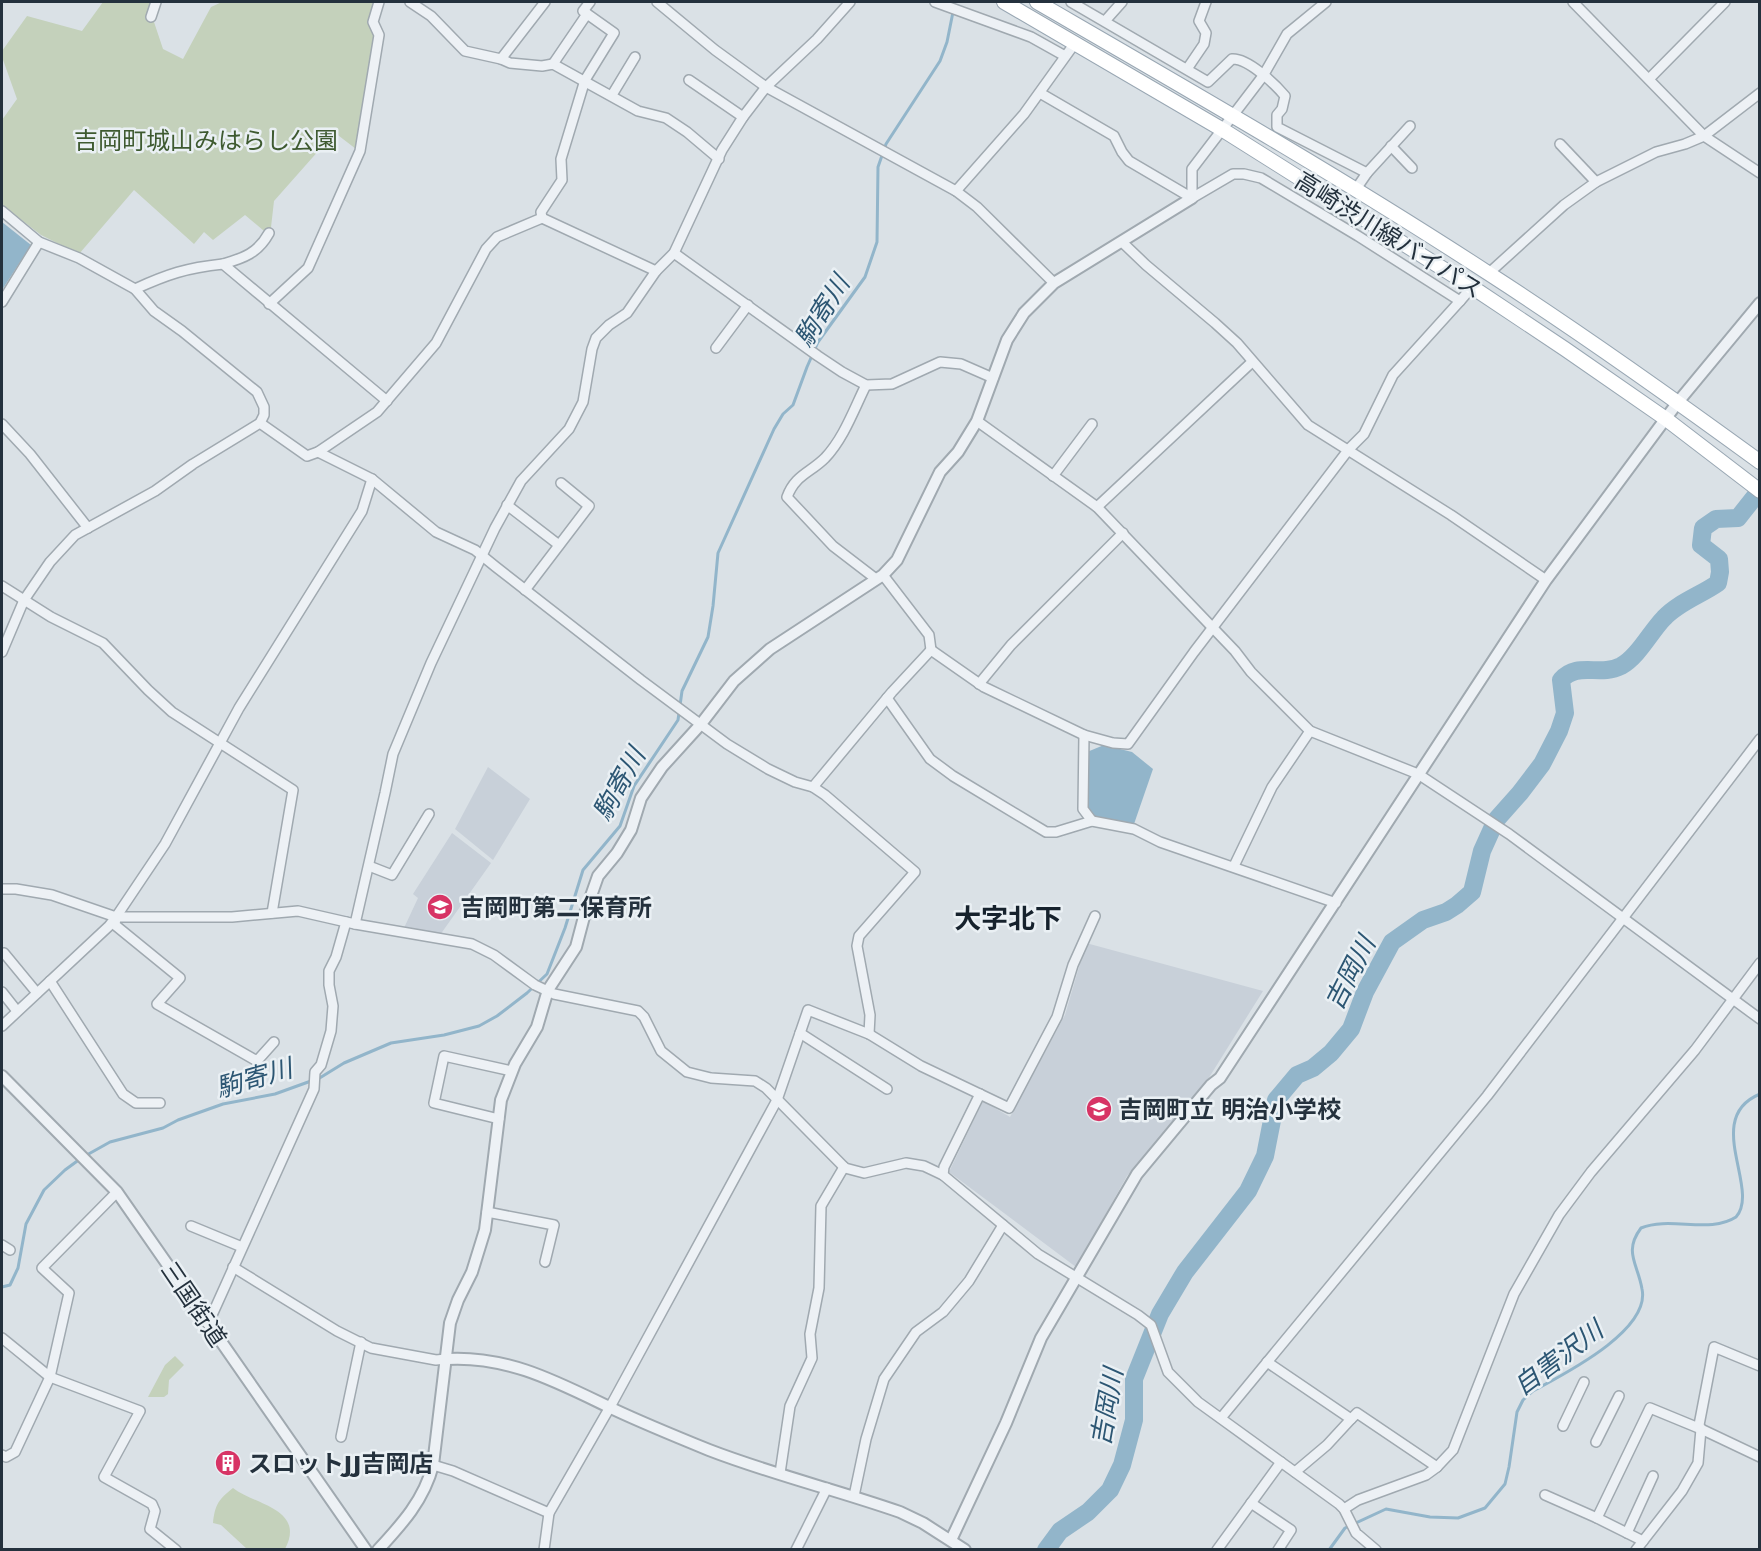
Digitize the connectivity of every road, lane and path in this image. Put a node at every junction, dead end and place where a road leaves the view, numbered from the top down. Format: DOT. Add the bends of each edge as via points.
graph roads {
  1 [pos="156,2"];
  2 [pos="379,2"];
  3 [pos="410,2"];
  4 [pos="545,2"];
  5 [pos="590,2"];
  6 [pos="657,2"];
  7 [pos="850,2"];
  8 [pos="935,2"];
  9 [pos="1005,2"];
  10 [pos="1037,2"];
  11 [pos="1071,2"];
  12 [pos="1122,2"];
  13 [pos="1206,2"];
  14 [pos="1326,2"];
  15 [pos="1573,2"];
  16 [pos="1725,2"];
  17 [pos="587,14"];
  18 [pos="151,17"];
  19 [pos="1104,21"];
  20 [pos="1075,43"];
  21 [pos="1065,56"];
  22 [pos="635,57"];
  23 [pos="501,59"];
  24 [pos="554,64"];
  25 [pos="1187,69"];
  26 [pos="1263,76"];
  27 [pos="1649,79"];
  28 [pos="585,80"];
  29 [pos="689,80"];
  30 [pos="766,87"];
  31 [pos="1040,93"];
  32 [pos="1760,93"];
  33 [pos="612,95"];
  34 [pos="1234,116"];
  35 [pos="743,117"];
  36 [pos="1410,126"];
  37 [pos="1223,130"];
  38 [pos="1704,136"];
  39 [pos="1560,144"];
  40 [pos="1390,146"];
  41 [pos="718,159"];
  42 [pos="1412,168"];
  43 [pos="1367,173"];
  44 [pos="1760,173"];
  45 [pos="1596,182"];
  46 [pos="1356,189"];
  47 [pos="956,191"];
  48 [pos="1192,198"];
  49 [pos="2,212"];
  50 [pos="542,218"];
  51 [pos="269,233"];
  52 [pos="39,242"];
  53 [pos="1122,242"];
  54 [pos="674,253"];
  55 [pos="223,264"];
  56 [pos="656,272"];
  57 [pos="1489,273"];
  58 [pos="1054,283"];
  59 [pos="1472,287"];
  60 [pos="135,289"];
  61 [pos="1460,301"];
  62 [pos="2,302"];
  63 [pos="1760,303"];
  64 [pos="269,304"];
  65 [pos="748,305"];
  66 [pos="716,348"];
  67 [pos="1252,362"];
  68 [pos="993,378"];
  69 [pos="866,385"];
  70 [pos="387,401"];
  71 [pos="1678,402"];
  72 [pos="1666,419"];
  73 [pos="977,421"];
  74 [pos="260,423"];
  75 [pos="2,424"];
  76 [pos="1092,424"];
  77 [pos="1349,450"];
  78 [pos="318,452"];
  79 [pos="1760,462"];
  80 [pos="1053,476"];
  81 [pos="372,479"];
  82 [pos="561,483"];
  83 [pos="1754,486"];
  84 [pos="507,505"];
  85 [pos="1097,507"];
  86 [pos="88,528"];
  87 [pos="1123,533"];
  88 [pos="559,545"];
  89 [pos="483,555"];
  90 [pos="880,577"];
  91 [pos="1546,580"];
  92 [pos="2,586"];
  93 [pos="525,590"];
  94 [pos="24,600"];
  95 [pos="1213,628"];
  96 [pos="932,650"];
  97 [pos="2,652"];
  98 [pos="979,684"];
  99 [pos="887,698"];
  100 [pos="701,724"];
  101 [pos="1310,731"];
  102 [pos="1084,735"];
  103 [pos="1760,739"];
  104 [pos="219,743"];
  105 [pos="1418,774"];
  106 [pos="813,787"];
  107 [pos="429,814"];
  108 [pos="1092,821"];
  109 [pos="369,866"];
  110 [pos="1234,866"];
  111 [pos="2,889"];
  112 [pos="1336,903"];
  113 [pos="272,913"];
  114 [pos="1095,916"];
  115 [pos="116,917"];
  116 [pos="1624,919"];
  117 [pos="351,923"];
  118 [pos="4,953"];
  119 [pos="1760,963"];
  120 [pos="50,981"];
  121 [pos="548,990"];
  122 [pos="2,992"];
  123 [pos="37,993"];
  124 [pos="1734,998"];
  125 [pos="17,1011"];
  126 [pos="1760,1018"];
  127 [pos="2,1026"];
  128 [pos="800,1033"];
  129 [pos="869,1034"];
  130 [pos="274,1042"];
  131 [pos="512,1071"];
  132 [pos="2,1076"];
  133 [pos="887,1089"];
  134 [pos="980,1094"];
  135 [pos="777,1100"];
  136 [pos="160,1103"];
  137 [pos="499,1119"];
  138 [pos="844,1167"];
  139 [pos="943,1175"];
  140 [pos="117,1192"];
  141 [pos="487,1212"];
  142 [pos="1003,1225"];
  143 [pos="191,1226"];
  144 [pos="242,1247"];
  145 [pos="545,1262"];
  146 [pos="233,1267"];
  147 [pos="1078,1276"];
  148 [pos="208,1324"];
  149 [pos="2,1338"];
  150 [pos="361,1342"];
  151 [pos="446,1359"];
  152 [pos="1267,1362"];
  153 [pos="1760,1366"];
  154 [pos="50,1377"];
  155 [pos="1584,1382"];
  156 [pos="1619,1396"];
  157 [pos="610,1407"];
  158 [pos="1221,1418"];
  159 [pos="1351,1419"];
  160 [pos="1563,1426"];
  161 [pos="1701,1429"];
  162 [pos="340,1437"];
  163 [pos="1596,1442"];
  164 [pos="2,1455"];
  165 [pos="1760,1457"];
  166 [pos="1281,1462"];
  167 [pos="433,1465"];
  168 [pos="1437,1467"];
  169 [pos="1295,1472"];
  170 [pos="780,1473"];
  171 [pos="1653,1476"];
  172 [pos="827,1488"];
  173 [pos="1545,1495"];
  174 [pos="854,1496"];
  175 [pos="1251,1503"];
  176 [pos="1346,1512"];
  177 [pos="549,1513"];
  178 [pos="1597,1518"];
  179 [pos="1627,1533"];
  180 [pos="1359,1536"];
  181 [pos="1643,1541"];
  182 [pos="948,1545"];
  183 [pos="176,1550"];
  184 [pos="366,1550"];
  185 [pos="378,1550"];
  186 [pos="544,1550"];
  187 [pos="796,1550"];
  188 [pos="965,1550"];
  189 [pos="1217,1550"];
  190 [pos="1278,1550"];
  191 [pos="1361,1550"];
  192 [pos="1376,1550"];
  193 [pos="1636,1550"];
  1 -- 18 [label="street"];
  2 -- 64 [label="street" via="373,22 379,35 360,151 308,268"];
  3 -- 23 [label="street" via="431,16 465,51"];
  4 -- 23 [label="street"];
  5 -- 17 [label="street" via="583,11"];
  6 -- 30 [label="street"];
  7 -- 30 [label="street"];
  8 -- 21 [label="street" via="1031,37"];
  9 -- 20 [label="main road, 高崎渋川線バイパス"];
  10 -- 34 [label="main road, 高崎渋川線バイパス"];
  11 -- 19 [label="street"];
  12 -- 19 [label="street"];
  13 -- 25 [label="street" via="1199,21 1206,33 1204,44"];
  14 -- 26 [label="street" via="1287,34"];
  15 -- 27 [label="street"];
  16 -- 27 [label="street"];
  17 -- 24 [label="street"];
  17 -- 28 [label="street" via="614,33"];
  19 -- 25 [label="street"];
  20 -- 21 [label="street"];
  20 -- 37 [label="main road, 高崎渋川線バイパス"];
  21 -- 31 [label="street"];
  22 -- 33 [label="street"];
  23 -- 24 [label="street" via="510,63"];
  24 -- 28 [label="street"];
  25 -- 26 [label="street" via="1208,82 1238,58"];
  26 -- 34 [label="street"];
  26 -- 43 [label="street" via="1285,96 1277,127"];
  27 -- 38 [label="street"];
  28 -- 33 [label="street"];
  28 -- 50 [label="street" via="561,159 562,180 541,212"];
  29 -- 35 [label="street"];
  30 -- 35 [label="street"];
  30 -- 47 [label="street"];
  31 -- 47 [label="street"];
  31 -- 48 [label="street" via="1114,136 1129,160"];
  32 -- 38 [label="street"];
  33 -- 41 [label="street" via="638,111 666,118"];
  34 -- 37 [label="street"];
  34 -- 46 [label="main road, 高崎渋川線バイパス"];
  35 -- 41 [label="street"];
  36 -- 40 [label="street"];
  37 -- 48 [label="street" via="1192,169"];
  37 -- 59 [label="main road, 高崎渋川線バイパス"];
  38 -- 44 [label="street"];
  38 -- 45 [label="street" via="1656,152"];
  39 -- 45 [label="street"];
  40 -- 42 [label="street"];
  40 -- 43 [label="street"];
  41 -- 54 [label="street"];
  43 -- 46 [label="street"];
  45 -- 57 [label="street" via="1564,205"];
  46 -- 57 [label="main road, 高崎渋川線バイパス"];
  47 -- 58 [label="street"];
  48 -- 53 [label="street"];
  48 -- 61 [label="street" via="1233,174 1261,178"];
  49 -- 52 [label="street"];
  50 -- 56 [label="street"];
  50 -- 70 [label="street" via="497,237 486,249 436,342"];
  51 -- 55 [label="street" via="256,250"];
  52 -- 60 [label="street" via="80,258"];
  52 -- 62 [label="street"];
  53 -- 58 [label="street"];
  53 -- 67 [label="street" via="1215,322"];
  54 -- 56 [label="street"];
  54 -- 65 [label="street"];
  55 -- 60 [label="street" via="186,268"];
  55 -- 64 [label="street"];
  56 -- 84 [label="street" via="627,313 596,339 583,402 569,429 521,481"];
  57 -- 71 [label="main road, 高崎渋川線バイパス"];
  58 -- 68 [label="street" via="1032,302 1006,340"];
  59 -- 61 [label="street"];
  59 -- 72 [label="main road, 高崎渋川線バイパス"];
  60 -- 74 [label="street" via="154,311 257,392 264,407"];
  61 -- 77 [label="street" via="1393,375 1364,434"];
  63 -- 71 [label="street"];
  64 -- 70 [label="street"];
  65 -- 66 [label="street"];
  65 -- 69 [label="street"];
  67 -- 77 [label="street" via="1308,425"];
  67 -- 85 [label="street"];
  68 -- 69 [label="street" via="961,364 940,362 892,384"];
  68 -- 73 [label="street"];
  69 -- 90 [label="street" via="839,439 826,457 798,478 787,497 833,546"];
  70 -- 78 [label="street"];
  71 -- 72 [label="street"];
  71 -- 79 [label="main road, 高崎渋川線バイパス"];
  72 -- 83 [label="main road, 高崎渋川線バイパス"];
  72 -- 91 [label="street"];
  73 -- 80 [label="street"];
  73 -- 90 [label="street" via="940,472 897,560"];
  74 -- 78 [label="street" via="307,456"];
  74 -- 86 [label="street" via="155,491"];
  75 -- 86 [label="street"];
  76 -- 80 [label="street"];
  77 -- 91 [label="street"];
  77 -- 95 [label="street"];
  78 -- 81 [label="street"];
  80 -- 85 [label="street"];
  81 -- 89 [label="street" via="436,532"];
  81 -- 104 [label="street" via="362,511"];
  82 -- 88 [label="street" via="590,506"];
  84 -- 88 [label="street"];
  84 -- 89 [label="street"];
  85 -- 87 [label="street"];
  86 -- 94 [label="street" via="61,549"];
  87 -- 95 [label="street"];
  87 -- 98 [label="street" via="1011,645"];
  88 -- 93 [label="street"];
  89 -- 93 [label="street"];
  89 -- 109 [label="street" via="393,754"];
  90 -- 96 [label="street" via="929,635"];
  90 -- 100 [label="street" via="770,649 734,681"];
  91 -- 105 [label="street"];
  92 -- 94 [label="street"];
  93 -- 100 [label="street"];
  94 -- 97 [label="street"];
  94 -- 104 [label="street" via="103,643 172,712"];
  95 -- 101 [label="street"];
  95 -- 102 [label="street" via="1128,744"];
  96 -- 98 [label="street"];
  96 -- 99 [label="street"];
  98 -- 102 [label="street"];
  99 -- 106 [label="street"];
  99 -- 108 [label="street" via="930,759 1024,819 1046,832"];
  100 -- 106 [label="street" via="768,769"];
  100 -- 121 [label="street" via="662,767 641,798 631,830 598,876 576,947"];
  101 -- 105 [label="street"];
  101 -- 110 [label="street" via="1272,787"];
  102 -- 108 [label="street" via="1083,809"];
  103 -- 116 [label="street"];
  104 -- 113 [label="street" via="294,790"];
  104 -- 115 [label="street" via="165,844"];
  105 -- 112 [label="street"];
  105 -- 116 [label="street" via="1509,834"];
  106 -- 129 [label="street" via="915,872 859,936 857,946 870,1015"];
  107 -- 109 [label="street" via="392,875"];
  108 -- 110 [label="street" via="1134,829 1160,842"];
  109 -- 117 [label="street"];
  110 -- 112 [label="street"];
  111 -- 115 [label="street" via="52,895"];
  112 -- 147 [label="street" via="1220,1078 1137,1174"];
  113 -- 115 [label="street"];
  113 -- 117 [label="street" via="298,911"];
  114 -- 134 [label="street" via="1072,965 1057,1017 1009,1108"];
  115 -- 120 [label="street"];
  115 -- 130 [label="street" via="115,925 180,978 157,1004 257,1061"];
  116 -- 124 [label="street"];
  116 -- 152 [label="street" via="1479,1105"];
  117 -- 121 [label="street" via="472,944"];
  117 -- 144 [label="street" via="329,971 331,1031 314,1089"];
  118 -- 123 [label="street"];
  119 -- 124 [label="street"];
  120 -- 123 [label="street"];
  120 -- 136 [label="street" via="123,1094 136,1103"];
  121 -- 131 [label="street" via="537,1027"];
  121 -- 135 [label="street" via="638,1011 661,1051 687,1072 755,1081"];
  122 -- 125 [label="street"];
  123 -- 125 [label="street"];
  124 -- 126 [label="street"];
  124 -- 168 [label="street" via="1559,1215 1514,1294 1453,1450"];
  125 -- 127 [label="street"];
  128 -- 129 [label="street" via="808,1010"];
  128 -- 133 [label="street"];
  128 -- 135 [label="street"];
  129 -- 134 [label="street" via="921,1066"];
  131 -- 137 [label="street" via="501,1100"];
  131 -- 137 [label="street" via="444,1056 434,1103"];
  132 -- 140 [label="street, 三国街道"];
  134 -- 139 [label="street"];
  135 -- 138 [label="street"];
  135 -- 157 [label="street"];
  137 -- 141 [label="street"];
  138 -- 139 [label="street" via="864,1173 906,1163"];
  138 -- 170 [label="street" via="821,1206 819,1288 810,1334 812,1358 790,1406"];
  139 -- 142 [label="street"];
  140 -- 148 [label="street, 三国街道"];
  140 -- 154 [label="street" via="42,1268 69,1293"];
  141 -- 145 [label="street" via="554,1225"];
  141 -- 151 [label="street" via="480,1251 450,1323"];
  142 -- 147 [label="street" via="1038,1254"];
  142 -- 174 [label="street" via="969,1281 943,1311 916,1332 884,1378"];
  143 -- 144 [label="street"];
  144 -- 146 [label="street"];
  146 -- 148 [label="street"];
  146 -- 150 [label="street"];
  147 -- 158 [label="street" via="1151,1325 1168,1372"];
  147 -- 182 [label="street" via="1041,1338"];
  148 -- 184 [label="street, 三国街道"];
  149 -- 154 [label="street"];
  150 -- 151 [label="street" via="371,1348"];
  150 -- 162 [label="street"];
  151 -- 157 [label="street" via="518,1366"];
  151 -- 167 [label="street"];
  152 -- 158 [label="street"];
  152 -- 159 [label="street"];
  153 -- 161 [label="street" via="1714,1347 1698,1425"];
  154 -- 164 [label="street" via="15,1452"];
  154 -- 183 [label="street" via="140,1411 104,1477 152,1504 155,1511 150,1529"];
  155 -- 160 [label="street"];
  156 -- 163 [label="street"];
  157 -- 170 [label="street" via="715,1452"];
  157 -- 177 [label="street"];
  158 -- 166 [label="street"];
  159 -- 168 [label="street" via="1357,1413"];
  159 -- 169 [label="street"];
  161 -- 165 [label="street"];
  161 -- 178 [label="street" via="1650,1408"];
  161 -- 181 [label="street" via="1698,1463 1682,1491"];
  166 -- 169 [label="street"];
  166 -- 175 [label="street"];
  167 -- 177 [label="street"];
  167 -- 185 [label="street" via="420,1499"];
  168 -- 176 [label="street" via="1426,1475 1358,1500"];
  169 -- 176 [label="street"];
  170 -- 172 [label="street"];
  171 -- 179 [label="street"];
  172 -- 174 [label="street"];
  172 -- 187 [label="street"];
  173 -- 178 [label="street"];
  174 -- 182 [label="street" via="923,1523"];
  175 -- 189 [label="street"];
  175 -- 190 [label="street" via="1291,1530"];
  176 -- 180 [label="street"];
  177 -- 186 [label="street"];
  178 -- 179 [label="street"];
  179 -- 181 [label="street"];
  180 -- 191 [label="street"];
  180 -- 192 [label="street"];
  181 -- 193 [label="street"];
  182 -- 188 [label="street"];
}
